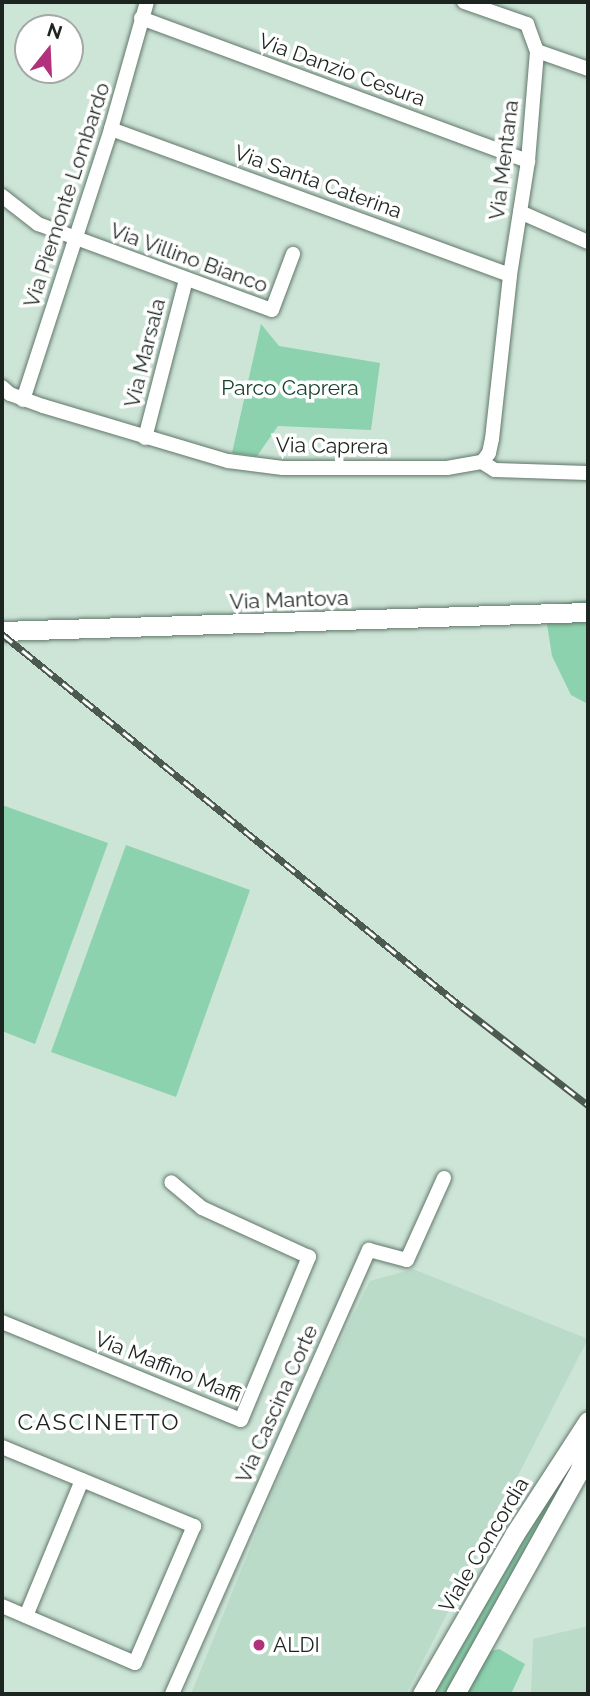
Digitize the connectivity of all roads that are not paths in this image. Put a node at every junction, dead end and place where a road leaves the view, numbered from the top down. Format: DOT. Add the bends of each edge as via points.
graph roads {
  1 [pos="147,2"];
  2 [pos="464,2"];
  3 [pos="141,18"];
  4 [pos="537,51"];
  5 [pos="588,69"];
  6 [pos="111,129"];
  7 [pos="528,161"];
  8 [pos="2,196"];
  9 [pos="520,212"];
  10 [pos="75,239"];
  11 [pos="588,242"];
  12 [pos="293,254"];
  13 [pos="510,275"];
  14 [pos="186,279"];
  15 [pos="2,387"];
  16 [pos="23,400"];
  17 [pos="145,438"];
  18 [pos="482,463"];
  19 [pos="588,473"];
  20 [pos="585,614"];
  21 [pos="2,631"];
  22 [pos="444,1178"];
  23 [pos="171,1182"];
  24 [pos="2,1322"];
  25 [pos="588,1421"];
  26 [pos="588,1440"];
  27 [pos="2,1447"];
  28 [pos="82,1480"];
  29 [pos="2,1606"];
  30 [pos="26,1616"];
  31 [pos="172,1694"];
  32 [pos="422,1694"];
  33 [pos="455,1694"];
  1 -- 3 [label="street, Via Piemonte Lombardo"];
  2 -- 4 [label="street" via="527,24"];
  3 -- 6 [label="street, Via Piemonte Lombardo"];
  3 -- 7 [label="street, Via Danzio Cesura"];
  4 -- 5 [label="street"];
  4 -- 7 [label="street, Via Mentana"];
  6 -- 10 [label="street, Via Piemonte Lombardo"];
  6 -- 13 [label="street, Via Santa Caterina"];
  7 -- 9 [label="street, Via Mentana"];
  8 -- 10 [label="street, Via Villino Bianco" via="38,224"];
  9 -- 11 [label="street"];
  9 -- 13 [label="street, Via Mentana"];
  10 -- 14 [label="street, Via Villino Bianco"];
  10 -- 16 [label="street, Via Piemonte Lombardo"];
  12 -- 14 [label="street, Via Villino Bianco" via="272,310"];
  13 -- 18 [label="street" via="492,439"];
  14 -- 17 [label="street, Via Marsala"];
  15 -- 16 [label="street, Via Caprera"];
  16 -- 17 [label="street, Via Caprera"];
  17 -- 18 [label="street, Via Caprera" via="228,461 283,468 447,468"];
  18 -- 19 [label="street" via="495,470"];
  20 -- 21 [label="main road, Via Mantova"];
  22 -- 31 [label="street, Via Cascina Corte" via="407,1260 369,1250"];
  23 -- 24 [label="street, Via Maffino Maffi" via="202,1208 309,1257 241,1420"];
  25 -- 32 [label="main road, Viale Concordia" via="514,1535"];
  26 -- 33 [label="main road" via="580,1469"];
  27 -- 28 [label="street"];
  28 -- 30 [label="street"];
  28 -- 30 [label="street" via="194,1526 135,1663"];
  29 -- 30 [label="street"];
}
